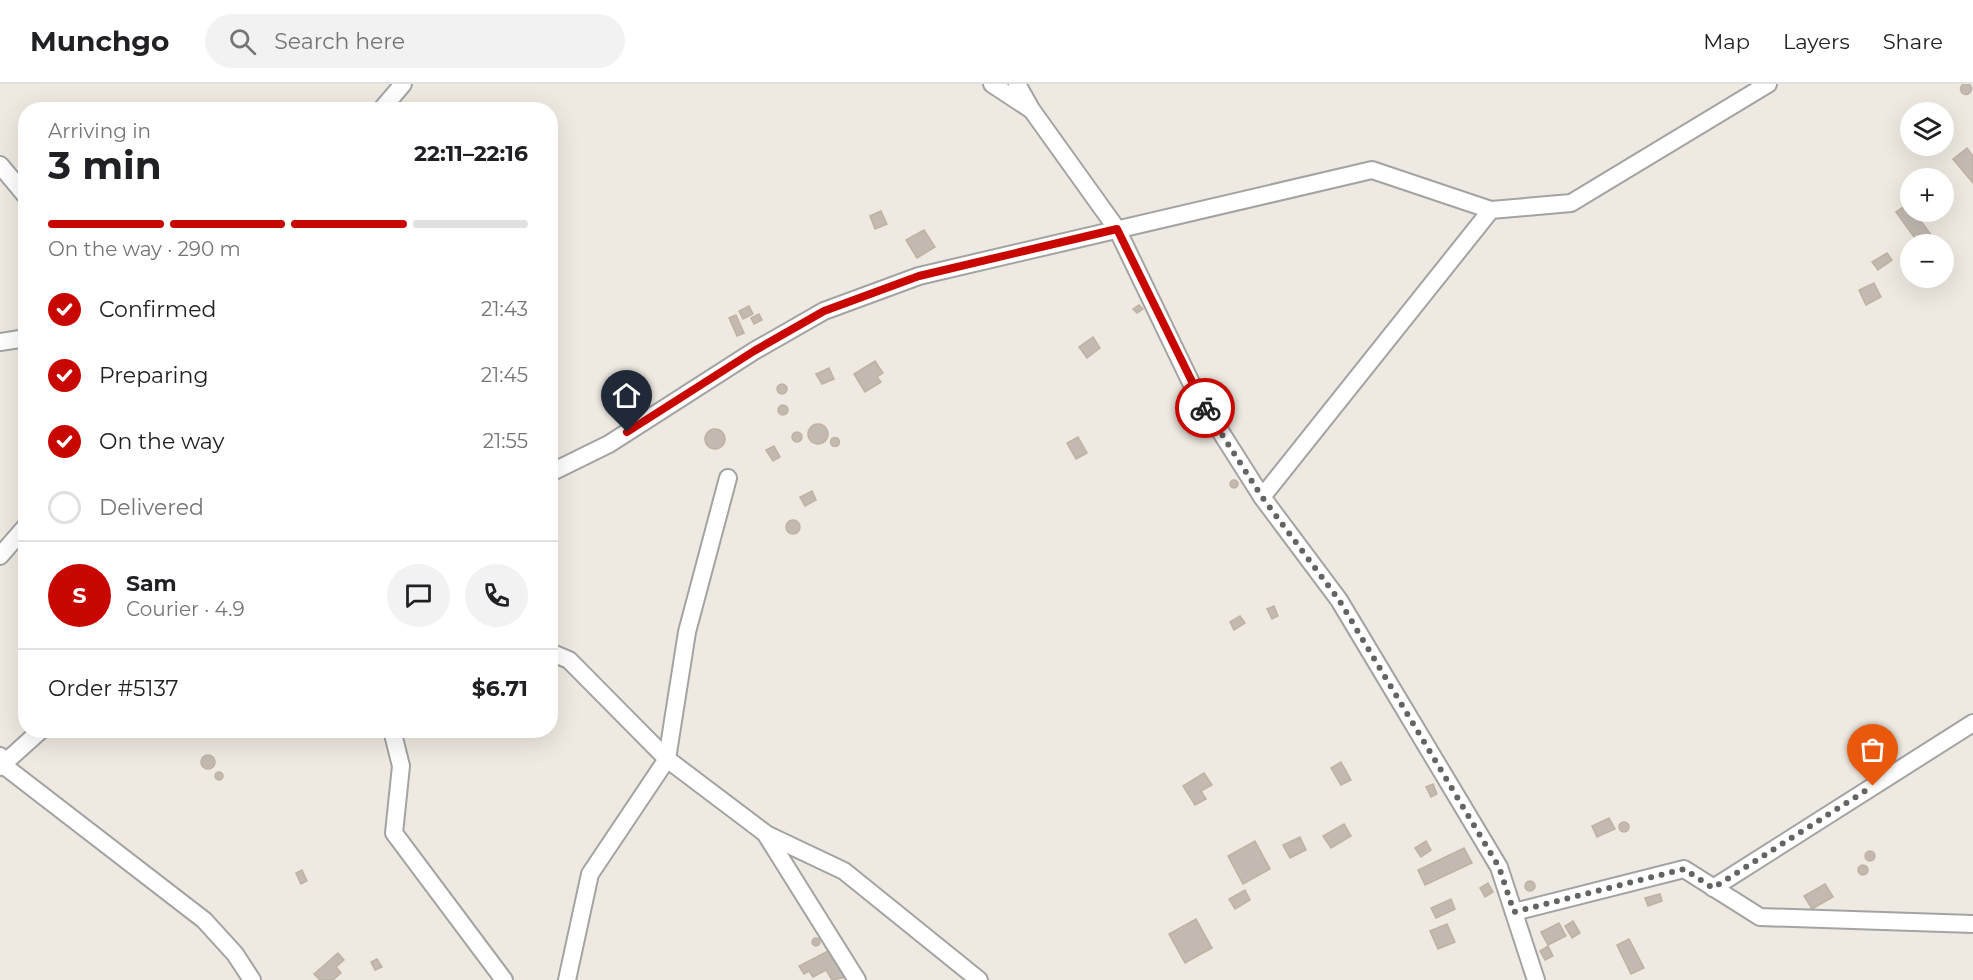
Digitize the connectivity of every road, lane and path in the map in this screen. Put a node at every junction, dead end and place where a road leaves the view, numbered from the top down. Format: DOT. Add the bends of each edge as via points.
graph roads {
  1 [pos="403,84"];
  2 [pos="992,84"];
  3 [pos="1017,84"];
  4 [pos="1768,84"];
  5 [pos="388,102"];
  6 [pos="1031,109"];
  7 [pos="0,165"];
  8 [pos="18,186"];
  9 [pos="1491,210"];
  10 [pos="1117,229"];
  11 [pos="18,339"];
  12 [pos="0,342"];
  13 [pos="558,469"];
  14 [pos="728,478"];
  15 [pos="1262,497"];
  16 [pos="18,535"];
  17 [pos="0,556"];
  18 [pos="558,655"];
  19 [pos="1973,723"];
  20 [pos="31,738"];
  21 [pos="394,738"];
  22 [pos="667,759"];
  23 [pos="1,763"];
  24 [pos="765,833"];
  25 [pos="1713,888"];
  26 [pos="1514,912"];
  27 [pos="1973,924"];
  28 [pos="252,980"];
  29 [pos="504,980"];
  30 [pos="567,980"];
  31 [pos="857,980"];
  32 [pos="979,980"];
  33 [pos="1536,980"];
  1 -- 5 [label="street"];
  2 -- 6 [label="street"];
  3 -- 6 [label="street"];
  4 -- 9 [label="street" via="1571,203"];
  6 -- 10 [label="street"];
  7 -- 8 [label="street"];
  9 -- 10 [label="street" via="1372,170"];
  9 -- 15 [label="street"];
  10 -- 13 [label="street" via="919,276 824,311 609,444"];
  10 -- 15 [label="street" via="1196,393"];
  11 -- 12 [label="street"];
  14 -- 22 [label="street" via="687,632"];
  15 -- 26 [label="street" via="1339,600 1499,867"];
  16 -- 17 [label="street"];
  18 -- 22 [label="street" via="569,660"];
  19 -- 25 [label="street"];
  20 -- 23 [label="street"];
  21 -- 29 [label="street" via="401,766 394,833"];
  22 -- 24 [label="street"];
  22 -- 30 [label="street" via="590,874"];
  23 -- 28 [label="street" via="204,920 236,954"];
  24 -- 31 [label="street"];
  24 -- 32 [label="street" via="844,871"];
  25 -- 26 [label="street" via="1684,869"];
  25 -- 27 [label="street" via="1760,917"];
  26 -- 33 [label="street"];
}
